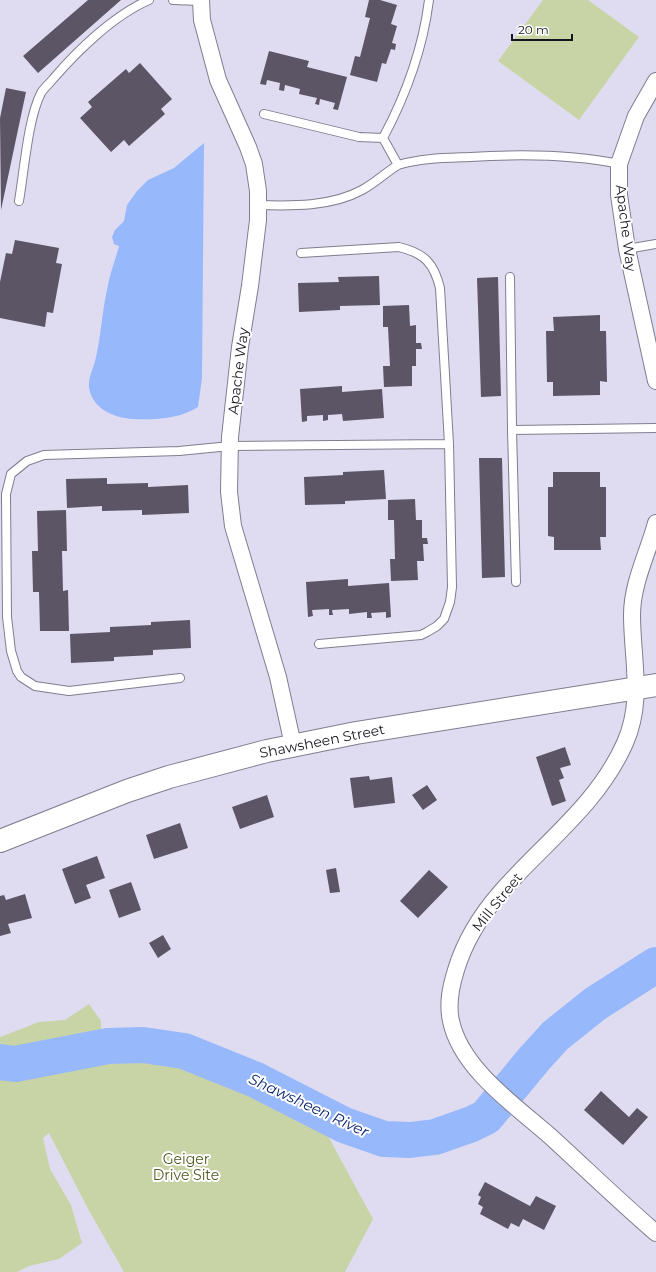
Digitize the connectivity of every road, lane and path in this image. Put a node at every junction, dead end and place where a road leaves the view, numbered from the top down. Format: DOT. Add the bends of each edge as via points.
graph roads {
  1 [pos="149,0"];
  2 [pos="173,0"];
  3 [pos="201,0"];
  4 [pos="429,0"];
  5 [pos="656,81"];
  6 [pos="264,114"];
  7 [pos="383,138"];
  8 [pos="619,164"];
  9 [pos="398,165"];
  10 [pos="19,201"];
  11 [pos="258,206"];
  12 [pos="656,244"];
  13 [pos="627,249"];
  14 [pos="301,253"];
  15 [pos="510,277"];
  16 [pos="656,381"];
  17 [pos="656,428"];
  18 [pos="512,430"];
  19 [pos="449,444"];
  20 [pos="230,446"];
  21 [pos="656,523"];
  22 [pos="516,582"];
  23 [pos="319,644"];
  24 [pos="180,678"];
  25 [pos="646,687"];
  26 [pos="293,745"];
  27 [pos="0,841"];
  28 [pos="656,1233"];
  1 -- 10 [label="lane" via="106,28 64,66 41,92 34,114"];
  2 -- 3 [label="lane"];
  3 -- 11 [label="street, Apache Way" via="205,32 218,80 254,164"];
  4 -- 7 [label="lane" via="420,46 405,92"];
  5 -- 8 [label="street, Apache Way" via="636,116"];
  6 -- 7 [label="lane" via="359,136"];
  7 -- 9 [label="lane"];
  8 -- 9 [label="lane" via="580,158 508,155 419,159"];
  8 -- 13 [label="street, Apache Way" via="619,195"];
  9 -- 11 [label="lane" via="361,191 336,200"];
  11 -- 20 [label="street, Apache Way"];
  12 -- 13 [label="lane"];
  13 -- 16 [label="street, Apache Way"];
  14 -- 19 [label="lane" via="399,248 411,250 428,261 438,278 440,288"];
  15 -- 18 [label="lane"];
  17 -- 18 [label="lane"];
  18 -- 22 [label="lane"];
  19 -- 20 [label="lane"];
  19 -- 23 [label="lane" via="452,587 444,619 437,626 421,634"];
  20 -- 24 [label="lane" via="180,451 44,455 26,461 11,474 6,494 9,635 13,661 21,677 35,686 69,691"];
  20 -- 26 [label="street, Apache Way" via="229,492 233,526 278,677"];
  21 -- 25 [label="street" via="633,597 632,614"];
  25 -- 26 [label="main road, Shawsheen Street"];
  25 -- 28 [label="street, Mill Street" via="625,743 596,792 577,815 500,892 471,934 458,963 450,997 451,1022 461,1046 489,1083"];
  26 -- 27 [label="main road, Shawsheen Street" via="148,784"];
}
